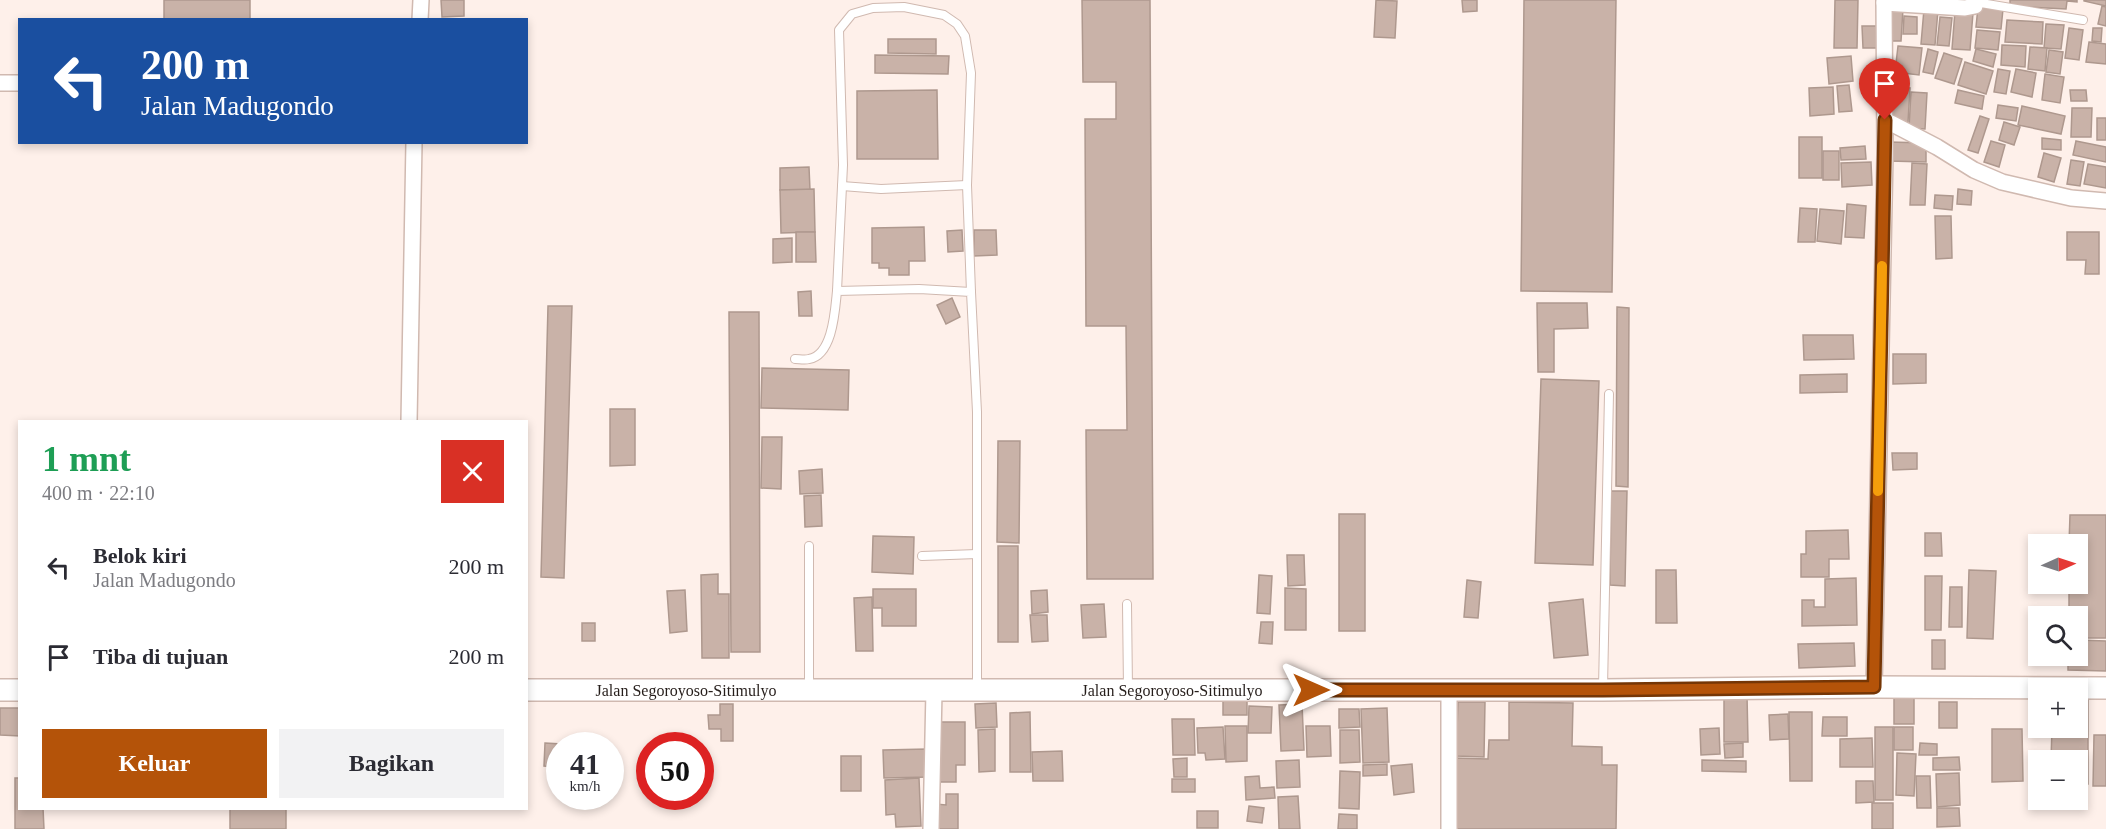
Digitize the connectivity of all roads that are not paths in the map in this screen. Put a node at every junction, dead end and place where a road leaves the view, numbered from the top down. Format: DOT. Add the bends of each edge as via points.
graph roads {
  1 [pos="421,0"];
  2 [pos="1976,1"];
  3 [pos="1884,2"];
  4 [pos="420,18"];
  5 [pos="2083,20"];
  6 [pos="0,83"];
  7 [pos="18,83"];
  8 [pos="1885,120"];
  9 [pos="414,144"];
  10 [pos="967,185"];
  11 [pos="842,186"];
  12 [pos="2106,201"];
  13 [pos="837,291"];
  14 [pos="971,292"];
  15 [pos="795,359"];
  16 [pos="1609,394"];
  17 [pos="409,420"];
  18 [pos="809,546"];
  19 [pos="977,554"];
  20 [pos="922,556"];
  21 [pos="1127,603"];
  22 [pos="1874,687"];
  23 [pos="2106,688"];
  24 [pos="0,690"];
  25 [pos="18,690"];
  26 [pos="528,690"];
  27 [pos="977,690"];
  28 [pos="1128,690"];
  29 [pos="1449,690"];
  30 [pos="1603,690"];
  31 [pos="809,691"];
  32 [pos="934,691"];
  33 [pos="930,829"];
  34 [pos="1449,829"];
  1 -- 4 [label="street"];
  2 -- 3 [label="street" via="1975,6 1965,8"];
  2 -- 5 [label="lane"];
  3 -- 8 [label="street"];
  6 -- 7 [label="street"];
  8 -- 12 [label="street" via="2002,182 2071,198"];
  8 -- 22 [label="street"];
  9 -- 17 [label="street"];
  10 -- 11 [label="lane" via="881,189"];
  10 -- 11 [label="lane" via="971,73 965,36 944,15 904,7 873,8 852,14 839,30"];
  10 -- 14 [label="lane"];
  11 -- 13 [label="lane"];
  13 -- 14 [label="lane"];
  13 -- 15 [label="lane" via="834,319 820,355"];
  14 -- 19 [label="lane" via="978,412"];
  16 -- 30 [label="lane"];
  18 -- 31 [label="lane"];
  19 -- 20 [label="lane"];
  19 -- 27 [label="lane"];
  21 -- 28 [label="lane"];
  22 -- 23 [label="main road, Jalan Segoroyoso-Sitimulyo"];
  22 -- 30 [label="main road, Jalan Segoroyoso-Sitimulyo"];
  24 -- 25 [label="main road"];
  26 -- 31 [label="main road, Jalan Segoroyoso-Sitimulyo"];
  27 -- 28 [label="main road, Jalan Segoroyoso-Sitimulyo"];
  27 -- 32 [label="main road, Jalan Segoroyoso-Sitimulyo"];
  28 -- 29 [label="main road, Jalan Segoroyoso-Sitimulyo"];
  29 -- 30 [label="main road, Jalan Segoroyoso-Sitimulyo"];
  29 -- 34 [label="street"];
  31 -- 32 [label="main road, Jalan Segoroyoso-Sitimulyo"];
  32 -- 33 [label="street"];
}
